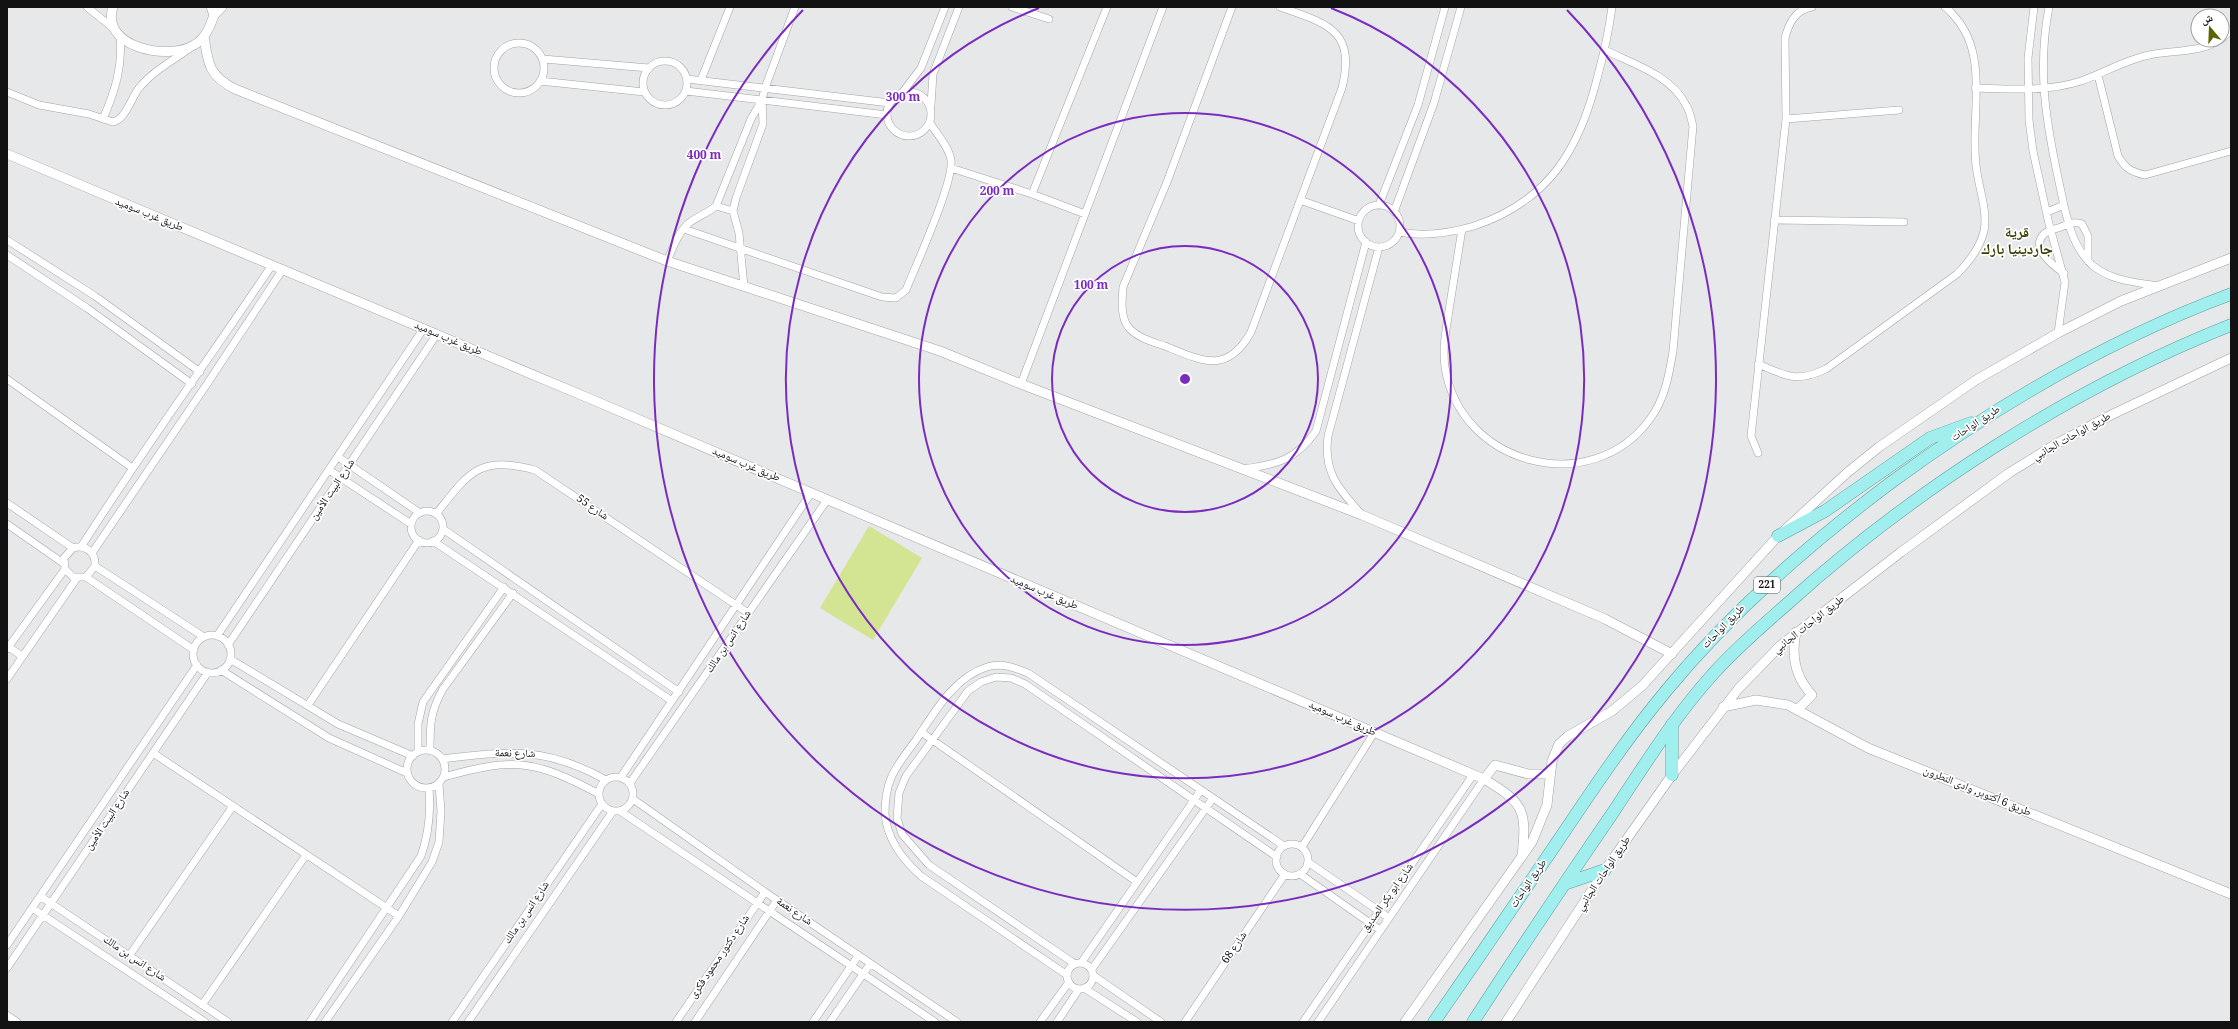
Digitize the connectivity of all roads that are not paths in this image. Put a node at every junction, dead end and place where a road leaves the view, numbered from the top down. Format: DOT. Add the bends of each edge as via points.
graph roads {
  1 [pos="87,7"];
  2 [pos="113,7"];
  3 [pos="222,7"];
  4 [pos="730,7"];
  5 [pos="795,7"];
  6 [pos="945,7"];
  7 [pos="959,7"];
  8 [pos="1012,7"];
  9 [pos="1107,7"];
  10 [pos="1163,7"];
  11 [pos="1232,7"];
  12 [pos="1280,7"];
  13 [pos="1445,7"];
  14 [pos="1461,7"];
  15 [pos="1612,7"];
  16 [pos="1812,7"];
  17 [pos="1944,7"];
  18 [pos="2034,7"];
  19 [pos="2048,7"];
  20 [pos="212,11"];
  21 [pos="1049,19"];
  22 [pos="114,28"];
  23 [pos="120,36"];
  24 [pos="204,36"];
  25 [pos="194,45"];
  26 [pos="2194,48"];
  27 [pos="1605,50"];
  28 [pos="543,59"];
  29 [pos="649,68"];
  30 [pos="2098,74"];
  31 [pos="687,79"];
  32 [pos="701,80"];
  33 [pos="540,81"];
  34 [pos="765,88"];
  35 [pos="1975,88"];
  36 [pos="2043,88"];
  37 [pos="2028,89"];
  38 [pos="686,91"];
  39 [pos="7,92"];
  40 [pos="644,92"];
  41 [pos="902,93"];
  42 [pos="762,100"];
  43 [pos="890,103"];
  44 [pos="931,107"];
  45 [pos="1899,110"];
  46 [pos="887,114"];
  47 [pos="103,119"];
  48 [pos="1786,119"];
  49 [pos="930,123"];
  50 [pos="2231,151"];
  51 [pos="7,154"];
  52 [pos="951,168"];
  53 [pos="1032,194"];
  54 [pos="1300,200"];
  55 [pos="2064,205"];
  56 [pos="716,206"];
  57 [pos="1379,206"];
  58 [pos="733,211"];
  59 [pos="1394,212"];
  60 [pos="2047,212"];
  61 [pos="1085,214"];
  62 [pos="1774,220"];
  63 [pos="1359,221"];
  64 [pos="1904,222"];
  65 [pos="2069,224"];
  66 [pos="684,229"];
  67 [pos="1462,229"];
  68 [pos="2051,230"];
  69 [pos="1399,232"];
  70 [pos="7,240"];
  71 [pos="1366,242"];
  72 [pos="1379,247"];
  73 [pos="740,248"];
  74 [pos="7,255"];
  75 [pos="2231,258"];
  76 [pos="667,261"];
  77 [pos="2088,261"];
  78 [pos="272,265"];
  79 [pos="283,269"];
  80 [pos="2064,273"];
  81 [pos="2158,286"];
  82 [pos="744,287"];
  83 [pos="2231,294"];
  84 [pos="95,296"];
  85 [pos="87,308"];
  86 [pos="2231,325"];
  87 [pos="424,328"];
  88 [pos="2058,333"];
  89 [pos="437,334"];
  90 [pos="2231,358"];
  91 [pos="1758,364"];
  92 [pos="198,375"];
  93 [pos="7,379"];
  94 [pos="192,384"];
  95 [pos="207,384"];
  96 [pos="1021,384"];
  97 [pos="1980,421"];
  98 [pos="1758,454"];
  99 [pos="338,457"];
  100 [pos="350,464"];
  101 [pos="131,467"];
  102 [pos="1242,469"];
  103 [pos="329,470"];
  104 [pos="341,479"];
  105 [pos="811,492"];
  106 [pos="827,500"];
  107 [pos="7,503"];
  108 [pos="420,513"];
  109 [pos="436,514"];
  110 [pos="1362,515"];
  111 [pos="7,524"];
  112 [pos="411,524"];
  113 [pos="443,529"];
  114 [pos="1778,536"];
  115 [pos="419,540"];
  116 [pos="433,541"];
  117 [pos="77,548"];
  118 [pos="92,553"];
  119 [pos="64,566"];
  120 [pos="95,566"];
  121 [pos="86,577"];
  122 [pos="77,578"];
  123 [pos="517,582"];
  124 [pos="509,590"];
  125 [pos="737,605"];
  126 [pos="748,613"];
  127 [pos="1796,632"];
  128 [pos="217,636"];
  129 [pos="204,637"];
  130 [pos="228,645"];
  131 [pos="8,647"];
  132 [pos="194,650"];
  133 [pos="1672,654"];
  134 [pos="22,656"];
  135 [pos="230,659"];
  136 [pos="197,665"];
  137 [pos="221,670"];
  138 [pos="208,672"];
  139 [pos="7,679"];
  140 [pos="1051,688"];
  141 [pos="953,690"];
  142 [pos="675,697"];
  143 [pos="1044,697"];
  144 [pos="962,698"];
  145 [pos="686,704"];
  146 [pos="308,705"];
  147 [pos="1723,707"];
  148 [pos="1797,710"];
  149 [pos="1672,724"];
  150 [pos="921,732"];
  151 [pos="1374,733"];
  152 [pos="932,740"];
  153 [pos="430,751"];
  154 [pos="154,753"];
  155 [pos="415,754"];
  156 [pos="442,759"];
  157 [pos="407,773"];
  158 [pos="1550,774"];
  159 [pos="1672,774"];
  160 [pos="1473,775"];
  161 [pos="444,777"];
  162 [pos="621,777"];
  163 [pos="1484,779"];
  164 [pos="606,780"];
  165 [pos="630,783"];
  166 [pos="439,784"];
  167 [pos="429,788"];
  168 [pos="1201,790"];
  169 [pos="599,794"];
  170 [pos="1213,798"];
  171 [pos="633,799"];
  172 [pos="1194,800"];
  173 [pos="602,804"];
  174 [pos="233,806"];
  175 [pos="1205,808"];
  176 [pos="617,811"];
  177 [pos="1284,846"];
  178 [pos="1302,847"];
  179 [pos="306,855"];
  180 [pos="1522,856"];
  181 [pos="1277,857"];
  182 [pos="1308,862"];
  183 [pos="1605,870"];
  184 [pos="1285,874"];
  185 [pos="1300,874"];
  186 [pos="1137,882"];
  187 [pos="1564,884"];
  188 [pos="765,892"];
  189 [pos="2231,894"];
  190 [pos="40,896"];
  191 [pos="777,900"];
  192 [pos="50,903"];
  193 [pos="757,903"];
  194 [pos="32,908"];
  195 [pos="388,908"];
  196 [pos="770,911"];
  197 [pos="1379,911"];
  198 [pos="43,915"];
  199 [pos="398,916"];
  200 [pos="1389,918"];
  201 [pos="1370,923"];
  202 [pos="1380,930"];
  203 [pos="7,945"];
  204 [pos="129,956"];
  205 [pos="858,956"];
  206 [pos="1078,963"];
  207 [pos="870,964"];
  208 [pos="852,966"];
  209 [pos="7,968"];
  210 [pos="1093,973"];
  211 [pos="485,974"];
  212 [pos="863,974"];
  213 [pos="1068,978"];
  214 [pos="496,981"];
  215 [pos="1082,988"];
  216 [pos="202,1005"];
  217 [pos="7,1015"];
  218 [pos="17,1022"];
  219 [pos="205,1022"];
  220 [pos="228,1022"];
  221 [pos="310,1022"];
  222 [pos="325,1022"];
  223 [pos="452,1022"];
  224 [pos="468,1022"];
  225 [pos="676,1022"];
  226 [pos="694,1022"];
  227 [pos="813,1022"];
  228 [pos="830,1022"];
  229 [pos="935,1022"];
  230 [pos="957,1022"];
  231 [pos="1040,1022"];
  232 [pos="1057,1022"];
  233 [pos="1137,1022"];
  234 [pos="1161,1022"];
  235 [pos="1186,1022"];
  236 [pos="1303,1022"];
  237 [pos="1318,1022"];
  238 [pos="1405,1022"];
  239 [pos="1434,1022"];
  240 [pos="1473,1022"];
  241 [pos="1506,1022"];
  1 -- 22 [label="street"];
  2 -- 22 [label="street" via="109,17"];
  3 -- 20 [label="street"];
  4 -- 32 [label="street"];
  5 -- 34 [label="street"];
  6 -- 41 [label="street" via="921,68"];
  7 -- 44 [label="street" via="933,74"];
  8 -- 21 [label="street"];
  9 -- 53 [label="street"];
  10 -- 61 [label="street"];
  11 -- 54 [label="street" via="1167,182 1123,287 1124,316 1129,328 1140,336 1203,361 1218,360 1232,355 1244,345 1251,332"];
  12 -- 54 [label="street" via="1317,20 1331,28 1342,41 1347,56 1342,88"];
  13 -- 57 [label="street" via="1418,105"];
  14 -- 59 [label="street" via="1434,103"];
  15 -- 27 [label="street"];
  16 -- 48 [label="street" via="1795,15 1788,26 1784,53"];
  17 -- 35 [label="street" via="1964,27 1970,42"];
  18 -- 37 [label="street"];
  19 -- 36 [label="street" via="2043,53"];
  20 -- 24 [label="street"];
  22 -- 23 [label="street"];
  23 -- 25 [label="street" via="139,48 155,51 168,52"];
  23 -- 47 [label="street" via="119,77"];
  24 -- 25 [label="street"];
  24 -- 76 [label="street" via="207,58 215,77 235,90"];
  25 -- 47 [label="street" via="148,78 120,119 109,122"];
  26 -- 30 [label="street" via="2148,55"];
  27 -- 67 [label="street" via="1581,132 1564,161 1543,186 1517,207 1490,220"];
  27 -- 67 [label="street" via="1657,75 1675,88 1687,105 1693,126 1674,343 1667,387 1650,419 1624,445 1591,461 1556,465 1521,458 1489,442 1468,421 1453,396 1445,367 1445,337"];
  28 -- 29 [label="street"];
  28 -- 33 [label="street" via="544,67"];
  28 -- 33 [label="street" via="533,47 518,43 503,49 495,62 496,77 506,89 513,92 528,91"];
  29 -- 31 [label="street" via="661,61 674,63 680,67"];
  29 -- 40 [label="street" via="643,79"];
  30 -- 36 [label="street" via="2068,84"];
  30 -- 50 [label="street" via="2118,156 2124,166 2134,173 2145,175"];
  31 -- 32 [label="street"];
  31 -- 38 [label="street"];
  32 -- 34 [label="street"];
  33 -- 40 [label="street"];
  34 -- 42 [label="street"];
  34 -- 43 [label="street"];
  35 -- 37 [label="street"];
  35 -- 91 [label="street" via="1976,165 1986,215 1984,232 1969,262 1957,274 1826,369 1809,377 1791,377"];
  36 -- 37 [label="street"];
  36 -- 55 [label="street" via="2050,144"];
  37 -- 60 [label="street" via="2033,151"];
  38 -- 40 [label="street" via="676,103 662,106 648,99"];
  38 -- 42 [label="street"];
  39 -- 47 [label="street" via="39,105"];
  41 -- 43 [label="street"];
  41 -- 44 [label="street" via="911,91 920,94"];
  42 -- 46 [label="street"];
  42 -- 56 [label="street" via="751,120"];
  42 -- 58 [label="street" via="763,124"];
  43 -- 46 [label="street"];
  44 -- 49 [label="street"];
  45 -- 48 [label="street"];
  46 -- 49 [label="street" via="894,131 905,136 923,132"];
  48 -- 62 [label="street"];
  49 -- 52 [label="street" via="946,147 951,159"];
  51 -- 78 [label="street, طريق غرب سوميد"];
  52 -- 53 [label="street"];
  52 -- 73 [label="street" via="906,290 896,298 882,297"];
  53 -- 61 [label="street"];
  54 -- 63 [label="street"];
  55 -- 60 [label="street"];
  55 -- 65 [label="street"];
  56 -- 58 [label="street"];
  56 -- 66 [label="street"];
  57 -- 59 [label="street"];
  57 -- 63 [label="street" via="1366,210"];
  58 -- 73 [label="street"];
  59 -- 69 [label="street" via="1399,221"];
  60 -- 68 [label="street"];
  61 -- 96 [label="street"];
  62 -- 64 [label="street"];
  62 -- 91 [label="street"];
  63 -- 71 [label="street" via="1359,230"];
  65 -- 68 [label="street"];
  65 -- 77 [label="street" via="2077,244"];
  65 -- 77 [label="street" via="2079,223 2087,230 2090,242"];
  66 -- 73 [label="street"];
  66 -- 76 [label="street"];
  67 -- 69 [label="street" via="1433,234"];
  68 -- 80 [label="street"];
  68 -- 80 [label="street" via="2042,237 2041,248 2048,260"];
  69 -- 72 [label="street" via="1389,244"];
  70 -- 84 [label="street"];
  71 -- 72 [label="street"];
  71 -- 102 [label="street" via="1316,431 1307,444 1281,462"];
  72 -- 110 [label="street" via="1326,449 1331,474 1337,485"];
  73 -- 82 [label="street"];
  74 -- 85 [label="street"];
  75 -- 81 [label="street"];
  76 -- 82 [label="street"];
  77 -- 81 [label="street" via="2098,270 2113,277"];
  78 -- 79 [label="street, طريق غرب سوميد"];
  78 -- 92 [label="street"];
  79 -- 87 [label="street, طريق غرب سوميد"];
  79 -- 95 [label="street"];
  80 -- 88 [label="street" via="2065,291"];
  81 -- 88 [label="street" via="2121,301"];
  82 -- 96 [label="street" via="917,342"];
  83 -- 97 [label="highway, طريق الواحات / 221" via="2161,322 2106,349 2050,378"];
  84 -- 85 [label="street"];
  84 -- 92 [label="street"];
  85 -- 94 [label="street"];
  86 -- 149 [label="highway, 221" via="2156,357 2052,412 1894,516 1825,570 1738,648 1713,673"];
  87 -- 89 [label="street, طريق غرب سوميد"];
  87 -- 99 [label="street, شارع البيت الأمين"];
  88 -- 114 [label="street" via="1976,380 1911,424 1848,472"];
  89 -- 100 [label="street, شارع البيت الأمين"];
  89 -- 105 [label="street, طريق غرب سوميد"];
  90 -- 127 [label="street, طريق الواحات الجانبي" via="2142,399 2032,458 1981,493"];
  91 -- 98 [label="street" via="1751,436"];
  92 -- 94 [label="street"];
  92 -- 95 [label="street"];
  93 -- 101 [label="street"];
  94 -- 101 [label="street"];
  95 -- 118 [label="street"];
  96 -- 102 [label="street"];
  97 -- 114 [label="highway" via="1954,427 1930,438 1825,511"];
  97 -- 239 [label="highway, طريق الواحات / 221" via="1863,504 1809,547 1750,600 1693,659 1646,715 1608,768"];
  99 -- 100 [label="street"];
  99 -- 103 [label="street, شارع البيت الأمين"];
  100 -- 104 [label="street, شارع البيت الأمين"];
  100 -- 108 [label="street"];
  101 -- 117 [label="street"];
  102 -- 110 [label="street"];
  103 -- 104 [label="street"];
  103 -- 128 [label="street, شارع البيت الأمين"];
  104 -- 112 [label="street"];
  104 -- 130 [label="street, شارع البيت الأمين"];
  105 -- 106 [label="street, طريق غرب سوميد"];
  105 -- 125 [label="street, شارع انس بن مالك"];
  106 -- 126 [label="street, شارع انس بن مالك"];
  106 -- 151 [label="street, طريق غرب سوميد"];
  107 -- 117 [label="street"];
  108 -- 109 [label="street" via="428,511"];
  108 -- 112 [label="street"];
  109 -- 113 [label="street"];
  109 -- 125 [label="street, شارع 55" via="466,476 487,466 511,464 535,470"];
  110 -- 133 [label="street" via="1605,619"];
  111 -- 119 [label="street"];
  112 -- 115 [label="street" via="412,534"];
  113 -- 116 [label="street" via="440,536"];
  113 -- 123 [label="street"];
  114 -- 133 [label="street"];
  115 -- 116 [label="street" via="426,543"];
  115 -- 146 [label="street"];
  116 -- 124 [label="street"];
  117 -- 118 [label="street"];
  117 -- 119 [label="street" via="66,554"];
  118 -- 120 [label="street"];
  119 -- 122 [label="street" via="70,575"];
  119 -- 131 [label="street"];
  120 -- 121 [label="street"];
  120 -- 129 [label="street"];
  121 -- 122 [label="street"];
  121 -- 132 [label="street"];
  122 -- 134 [label="street"];
  123 -- 124 [label="street"];
  123 -- 142 [label="street"];
  124 -- 142 [label="street"];
  124 -- 153 [label="street" via="434,706 430,725"];
  124 -- 155 [label="street" via="423,702"];
  125 -- 126 [label="street, شارع 55"];
  125 -- 142 [label="street, شارع انس بن مالك"];
  126 -- 145 [label="street, شارع انس بن مالك"];
  127 -- 147 [label="street, طريق الواحات الجانبي" via="1754,672"];
  127 -- 148 [label="street" via="1796,670 1805,688 1812,695"];
  128 -- 129 [label="street"];
  128 -- 130 [label="street"];
  129 -- 132 [label="street"];
  130 -- 135 [label="street"];
  131 -- 134 [label="street"];
  132 -- 136 [label="street"];
  133 -- 158 [label="street" via="1617,708 1563,740 1553,755"];
  134 -- 139 [label="street"];
  135 -- 137 [label="street"];
  135 -- 146 [label="street"];
  136 -- 138 [label="street"];
  136 -- 190 [label="street, شارع البيت الأمين"];
  137 -- 138 [label="street"];
  137 -- 157 [label="street" via="329,738"];
  138 -- 154 [label="street, شارع البيت الأمين"];
  140 -- 141 [label="street" via="1021,670 996,665 970,675"];
  140 -- 143 [label="street"];
  140 -- 168 [label="street"];
  141 -- 144 [label="street"];
  141 -- 150 [label="street"];
  142 -- 145 [label="street"];
  142 -- 162 [label="street, شارع انس بن مالك"];
  143 -- 144 [label="street" via="1025,684 1004,677 981,682"];
  143 -- 172 [label="street"];
  144 -- 152 [label="street"];
  145 -- 165 [label="street, شارع انس بن مالك"];
  146 -- 155 [label="street" via="338,724"];
  147 -- 148 [label="street, طريق 6 أكتوبر, وادى النطرون" via="1745,701 1767,700 1783,703"];
  147 -- 159 [label="street, طريق الواحات الجانبي"];
  148 -- 189 [label="street, طريق 6 أكتوبر, وادى النطرون" via="1868,748"];
  149 -- 159 [label="highway"];
  149 -- 187 [label="highway, 221"];
  150 -- 152 [label="street"];
  150 -- 213 [label="street" via="895,770 886,797 887,825 898,850 928,882"];
  151 -- 160 [label="street, طريق غرب سوميد"];
  151 -- 178 [label="street"];
  152 -- 186 [label="street"];
  152 -- 206 [label="street" via="906,776 899,792 897,818 902,834 921,858 936,871"];
  153 -- 155 [label="street"];
  153 -- 156 [label="street"];
  154 -- 174 [label="street"];
  154 -- 192 [label="street, شارع البيت الأمين"];
  155 -- 157 [label="street" via="409,761"];
  156 -- 161 [label="street" via="445,767"];
  156 -- 164 [label="street, شارع نعمة" via="507,752 533,753 574,764"];
  157 -- 167 [label="street" via="418,786"];
  158 -- 163 [label="street" via="1528,774 1495,765"];
  158 -- 180 [label="street" via="1543,818"];
  159 -- 183 [label="street, طريق الواحات الجانبي"];
  160 -- 163 [label="street, طريق غرب سوميد"];
  160 -- 197 [label="street, شارع ابو بكر الصديق"];
  161 -- 166 [label="street"];
  161 -- 169 [label="street, شارع نعمة" via="493,765 531,766 566,776"];
  162 -- 164 [label="street"];
  162 -- 165 [label="street"];
  163 -- 180 [label="street, طريق غرب سوميد" via="1507,793 1520,808 1525,827"];
  163 -- 200 [label="street, شارع ابو بكر الصديق"];
  164 -- 169 [label="street" via="601,785"];
  165 -- 171 [label="street" via="634,791"];
  166 -- 167 [label="street"];
  166 -- 199 [label="street" via="439,842 432,862"];
  167 -- 195 [label="street" via="431,810 427,839 421,856"];
  168 -- 170 [label="street"];
  168 -- 172 [label="street"];
  169 -- 173 [label="street"];
  170 -- 175 [label="street"];
  170 -- 177 [label="street"];
  171 -- 176 [label="street" via="630,805"];
  171 -- 188 [label="street, شارع نعمة"];
  172 -- 175 [label="street"];
  172 -- 186 [label="street"];
  173 -- 176 [label="street"];
  173 -- 211 [label="street, شارع انس بن مالك"];
  174 -- 179 [label="street"];
  174 -- 204 [label="street"];
  175 -- 181 [label="street"];
  175 -- 210 [label="street"];
  176 -- 193 [label="street, شارع نعمة"];
  176 -- 214 [label="street, شارع انس بن مالك"];
  177 -- 178 [label="street" via="1293,844"];
  177 -- 181 [label="street"];
  178 -- 182 [label="street" via="1307,854"];
  179 -- 195 [label="street"];
  179 -- 216 [label="street"];
  180 -- 238 [label="street"];
  181 -- 184 [label="street" via="1279,868"];
  182 -- 185 [label="street"];
  182 -- 197 [label="street"];
  183 -- 187 [label="highway"];
  183 -- 241 [label="street, طريق الواحات الجانبي"];
  184 -- 185 [label="street"];
  184 -- 235 [label="street, شارع 68"];
  185 -- 201 [label="street"];
  186 -- 206 [label="street"];
  187 -- 240 [label="highway, 221"];
  188 -- 191 [label="street, شارع نعمة"];
  188 -- 193 [label="street, شارع دكتور محمود فكرى"];
  190 -- 192 [label="street, شارع انس بن مالك"];
  190 -- 194 [label="street, شارع البيت الأمين"];
  191 -- 196 [label="street, شارع دكتور محمود فكرى"];
  191 -- 205 [label="street, شارع نعمة"];
  192 -- 198 [label="street, شارع البيت الأمين"];
  192 -- 204 [label="street, شارع انس بن مالك"];
  193 -- 196 [label="street, شارع نعمة"];
  193 -- 225 [label="street, شارع دكتور محمود فكرى"];
  194 -- 198 [label="street, شارع انس بن مالك"];
  194 -- 203 [label="street, شارع البيت الأمين"];
  195 -- 199 [label="street"];
  195 -- 221 [label="street"];
  196 -- 208 [label="street, شارع نعمة"];
  196 -- 226 [label="street, شارع دكتور محمود فكرى"];
  197 -- 200 [label="street"];
  197 -- 201 [label="street, شارع ابو بكر الصديق"];
  198 -- 209 [label="street, شارع البيت الأمين"];
  198 -- 219 [label="street, شارع انس بن مالك"];
  199 -- 222 [label="street"];
  200 -- 202 [label="street, شارع ابو بكر الصديق"];
  201 -- 202 [label="street"];
  201 -- 236 [label="street, شارع ابو بكر الصديق"];
  202 -- 237 [label="street, شارع ابو بكر الصديق"];
  204 -- 216 [label="street, شارع انس بن مالك"];
  205 -- 207 [label="street, شارع نعمة"];
  205 -- 208 [label="street"];
  206 -- 210 [label="street"];
  206 -- 213 [label="street" via="1070,968"];
  207 -- 212 [label="street"];
  207 -- 230 [label="street, شارع نعمة"];
  208 -- 212 [label="street, شارع نعمة"];
  208 -- 227 [label="street"];
  210 -- 215 [label="street" via="1090,985"];
  210 -- 234 [label="street"];
  211 -- 214 [label="street"];
  211 -- 223 [label="street, شارع انس بن مالك"];
  212 -- 228 [label="street"];
  212 -- 229 [label="street, شارع نعمة"];
  213 -- 215 [label="street" via="1073,987"];
  213 -- 231 [label="street"];
  214 -- 224 [label="street, شارع انس بن مالك"];
  215 -- 232 [label="street"];
  215 -- 233 [label="street"];
  216 -- 220 [label="street, شارع انس بن مالك"];
  217 -- 218 [label="street"];
}
